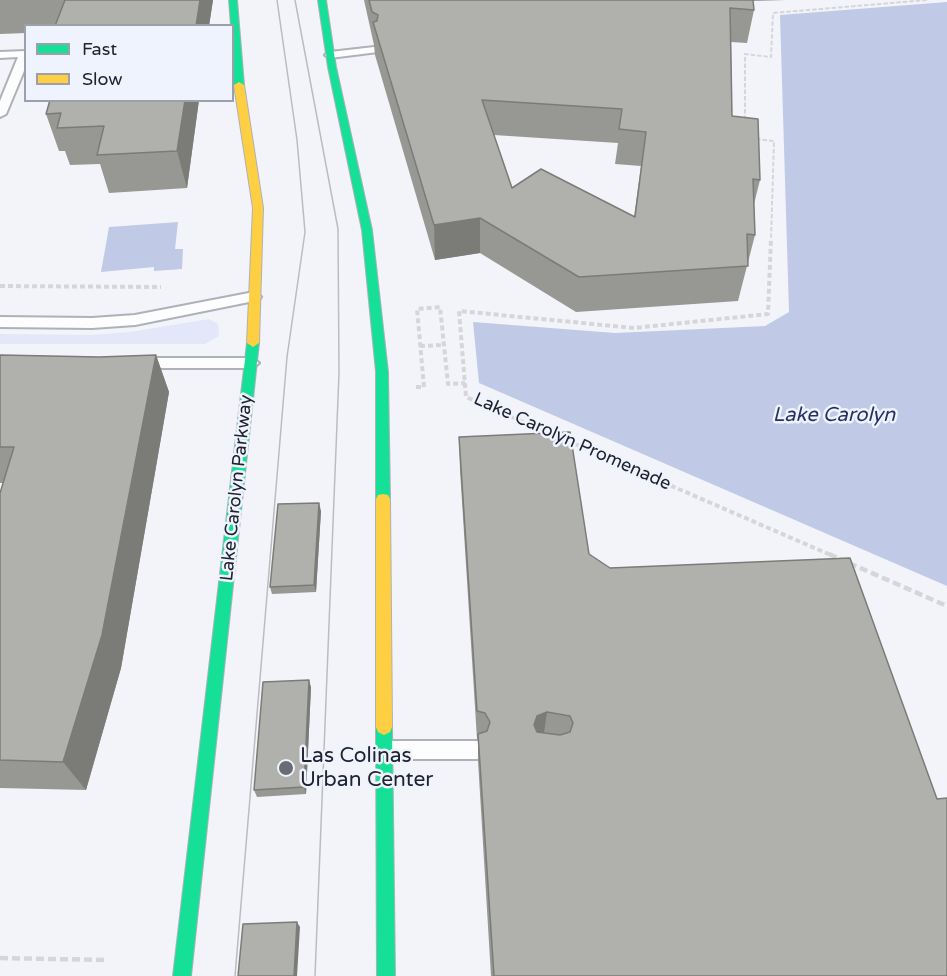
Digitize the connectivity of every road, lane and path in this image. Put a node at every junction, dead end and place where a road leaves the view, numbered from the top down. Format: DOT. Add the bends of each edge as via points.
graph roads {
  1 [pos="233,0"];
  2 [pos="322,0"];
  3 [pos="927,0"];
  4 [pos="374,51"];
  5 [pos="24,54"];
  6 [pos="0,55"];
  7 [pos="330,55"];
  8 [pos="24,56"];
  9 [pos="0,114"];
  10 [pos="745,126"];
  11 [pos="755,138"];
  12 [pos="0,286"];
  13 [pos="168,287"];
  14 [pos="254,297"];
  15 [pos="0,322"];
  16 [pos="444,345"];
  17 [pos="420,346"];
  18 [pos="125,363"];
  19 [pos="252,363"];
  20 [pos="465,383"];
  21 [pos="406,388"];
  22 [pos="554,435"];
  23 [pos="565,440"];
  24 [pos="947,606"];
  25 [pos="385,750"];
  26 [pos="477,750"];
  27 [pos="0,958"];
  28 [pos="106,960"];
  29 [pos="182,976"];
  30 [pos="386,976"];
  1 -- 14 [label="street, Lake Carolyn Parkway" via="238,78 258,208"];
  2 -- 7 [label="street"];
  3 -- 10 [label="path" via="773,13 771,57 745,54"];
  4 -- 7 [label="lane"];
  5 -- 6 [label="lane"];
  7 -- 25 [label="street" via="367,230 382,372"];
  8 -- 9 [label="lane"];
  11 -- 20 [label="path, Lake Carolyn Promenade" via="774,141 768,314 634,328 459,311"];
  12 -- 13 [label="path"];
  14 -- 15 [label="lane" via="135,320"];
  14 -- 19 [label="street, Lake Carolyn Parkway"];
  16 -- 17 [label="path"];
  16 -- 17 [label="path" via="440,308 417,309"];
  16 -- 20 [label="path" via="448,384"];
  17 -- 21 [label="path" via="424,387"];
  18 -- 19 [label="lane"];
  19 -- 29 [label="street, Lake Carolyn Parkway"];
  20 -- 22 [label="path, Lake Carolyn Promenade" via="466,397"];
  23 -- 24 [label="path, Lake Carolyn Promenade"];
  25 -- 26 [label="lane"];
  25 -- 30 [label="street"];
  27 -- 28 [label="path"];
}
